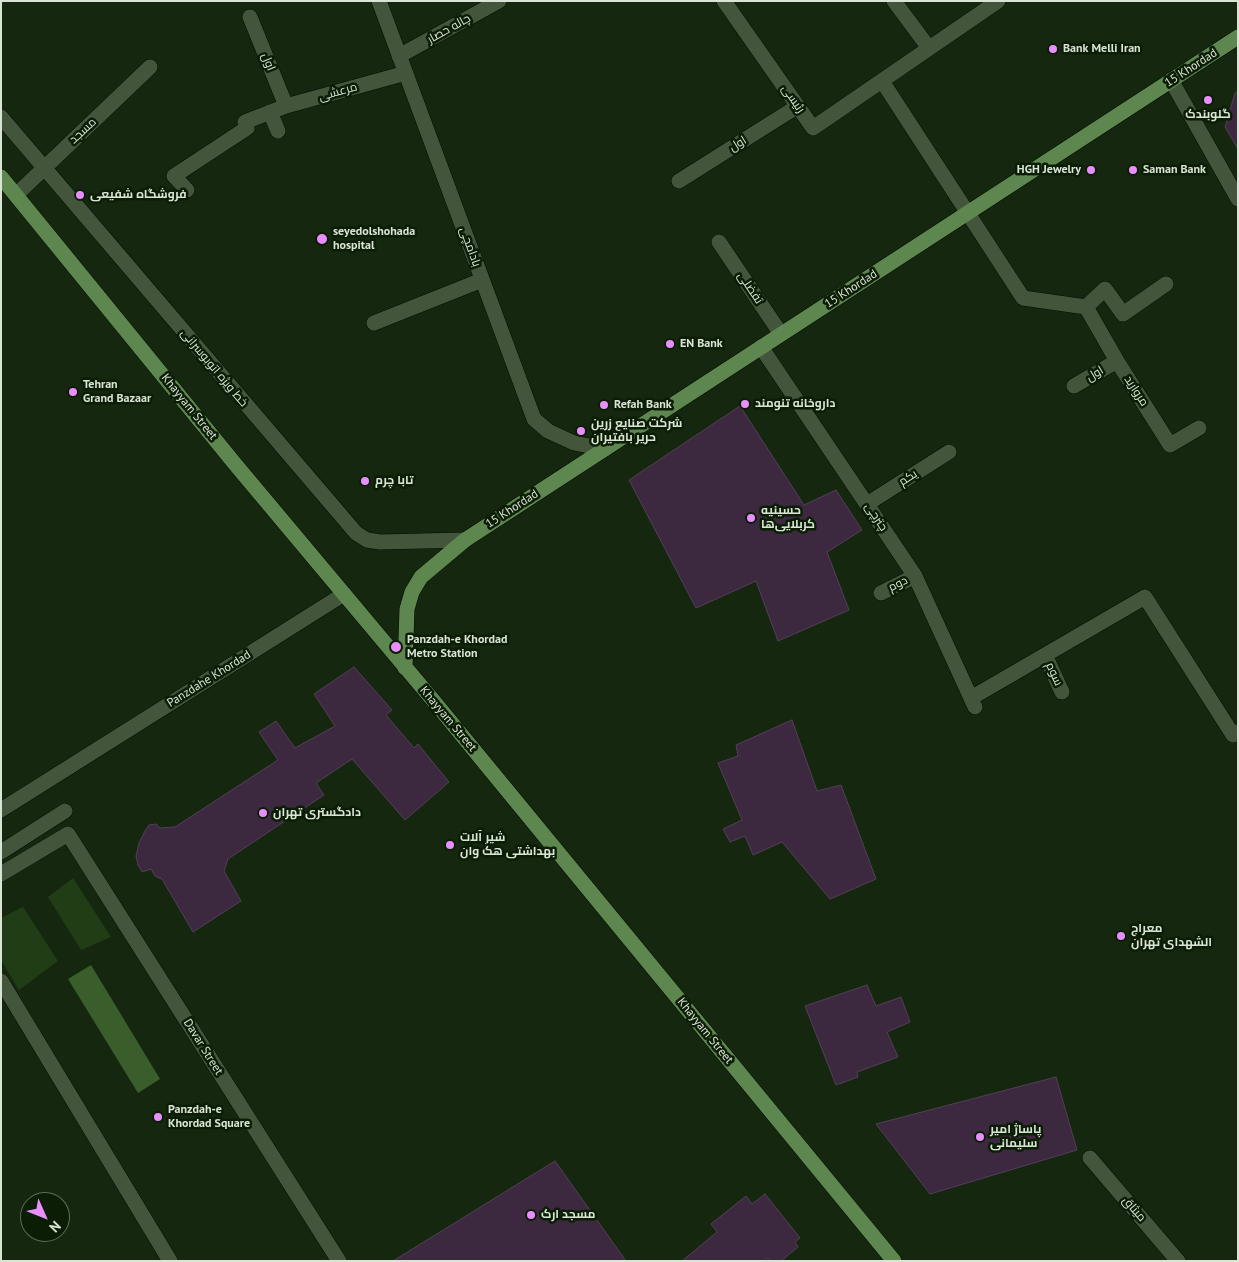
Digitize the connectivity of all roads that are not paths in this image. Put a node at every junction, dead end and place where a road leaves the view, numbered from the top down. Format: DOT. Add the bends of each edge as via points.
graph roads {
  1 [pos="379,1"];
  2 [pos="499,1"];
  3 [pos="724,1"];
  4 [pos="894,1"];
  5 [pos="998,1"];
  6 [pos="250,17"];
  7 [pos="1238,37"];
  8 [pos="929,48"];
  9 [pos="399,56"];
  10 [pos="150,67"];
  11 [pos="406,73"];
  12 [pos="1171,80"];
  13 [pos="882,81"];
  14 [pos="286,106"];
  15 [pos="798,106"];
  16 [pos="270,112"];
  17 [pos="1,117"];
  18 [pos="278,131"];
  19 [pos="44,167"];
  20 [pos="1,177"];
  21 [pos="679,181"];
  22 [pos="187,190"];
  23 [pos="16,194"];
  24 [pos="1238,200"];
  25 [pos="967,213"];
  26 [pos="719,242"];
  27 [pos="482,280"];
  28 [pos="1166,284"];
  29 [pos="1086,307"];
  30 [pos="374,323"];
  31 [pos="781,334"];
  32 [pos="761,347"];
  33 [pos="1117,361"];
  34 [pos="1074,386"];
  35 [pos="1199,428"];
  36 [pos="605,449"];
  37 [pos="949,452"];
  38 [pos="867,504"];
  39 [pos="465,540"];
  40 [pos="915,576"];
  41 [pos="882,593"];
  42 [pos="344,594"];
  43 [pos="1045,656"];
  44 [pos="405,668"];
  45 [pos="1062,692"];
  46 [pos="1238,732"];
  47 [pos="1,810"];
  48 [pos="66,811"];
  49 [pos="1,852"];
  50 [pos="1,874"];
  51 [pos="1,981"];
  52 [pos="1090,1158"];
  53 [pos="170,1261"];
  54 [pos="339,1261"];
  55 [pos="894,1261"];
  56 [pos="1178,1261"];
  1 -- 9 [label="street, بادامچی"];
  2 -- 9 [label="street, چاله حصار"];
  3 -- 15 [label="street, رئیسی"];
  4 -- 8 [label="street"];
  5 -- 8 [label="street, رئیسی"];
  6 -- 14 [label="street, اول"];
  7 -- 12 [label="main road, 15 Khordad"];
  8 -- 13 [label="street, رئیسی"];
  9 -- 11 [label="street, بادامچی"];
  10 -- 19 [label="street, مسجد"];
  11 -- 14 [label="street, مرعشی"];
  11 -- 27 [label="street, بادامچی"];
  12 -- 24 [label="street"];
  12 -- 25 [label="main road, 15 Khordad"];
  13 -- 15 [label="street, رئیسی" via="814,128"];
  13 -- 25 [label="street"];
  14 -- 16 [label="street, مرعشی"];
  15 -- 21 [label="street, اول"];
  16 -- 18 [label="street"];
  16 -- 22 [label="street, مرعشی" via="244,122 247,128 174,176"];
  17 -- 19 [label="street, خط ویژه اتوبوسرانی"];
  19 -- 23 [label="street, مسجد"];
  19 -- 39 [label="street, خط ویژه اتوبوسرانی" via="356,533 380,542"];
  20 -- 23 [label="main road, Khayyam Street"];
  23 -- 42 [label="main road, Khayyam Street"];
  25 -- 29 [label="street" via="1023,298"];
  25 -- 31 [label="main road, 15 Khordad"];
  26 -- 31 [label="street, تفضلی"];
  27 -- 30 [label="street"];
  27 -- 36 [label="street, بادامچی" via="534,419 548,431 574,443"];
  28 -- 29 [label="street" via="1123,314 1106,289"];
  29 -- 33 [label="street, مروارید"];
  31 -- 32 [label="main road, 15 Khordad"];
  32 -- 36 [label="main road, 15 Khordad"];
  32 -- 38 [label="street, چترچی"];
  33 -- 34 [label="street, اول"];
  33 -- 35 [label="street, مروارید" via="1170,445"];
  36 -- 39 [label="main road, 15 Khordad"];
  37 -- 38 [label="street, یکم"];
  38 -- 40 [label="street, چترچی"];
  39 -- 44 [label="main road, 15 Khordad" via="421,577 412,592 407,610"];
  40 -- 41 [label="street, دوم"];
  40 -- 43 [label="street, چترچی" via="973,702"];
  42 -- 44 [label="main road, Khayyam Street"];
  42 -- 47 [label="street, Panzdahe Khordad"];
  43 -- 45 [label="street, سوم"];
  43 -- 46 [label="street, چترچی" via="1145,596 1233,735"];
  44 -- 55 [label="main road, Khayyam Street"];
  48 -- 49 [label="street"];
  50 -- 54 [label="street, Davar Street" via="68,834"];
  51 -- 53 [label="street"];
  52 -- 56 [label="street, میثاق"];
}
